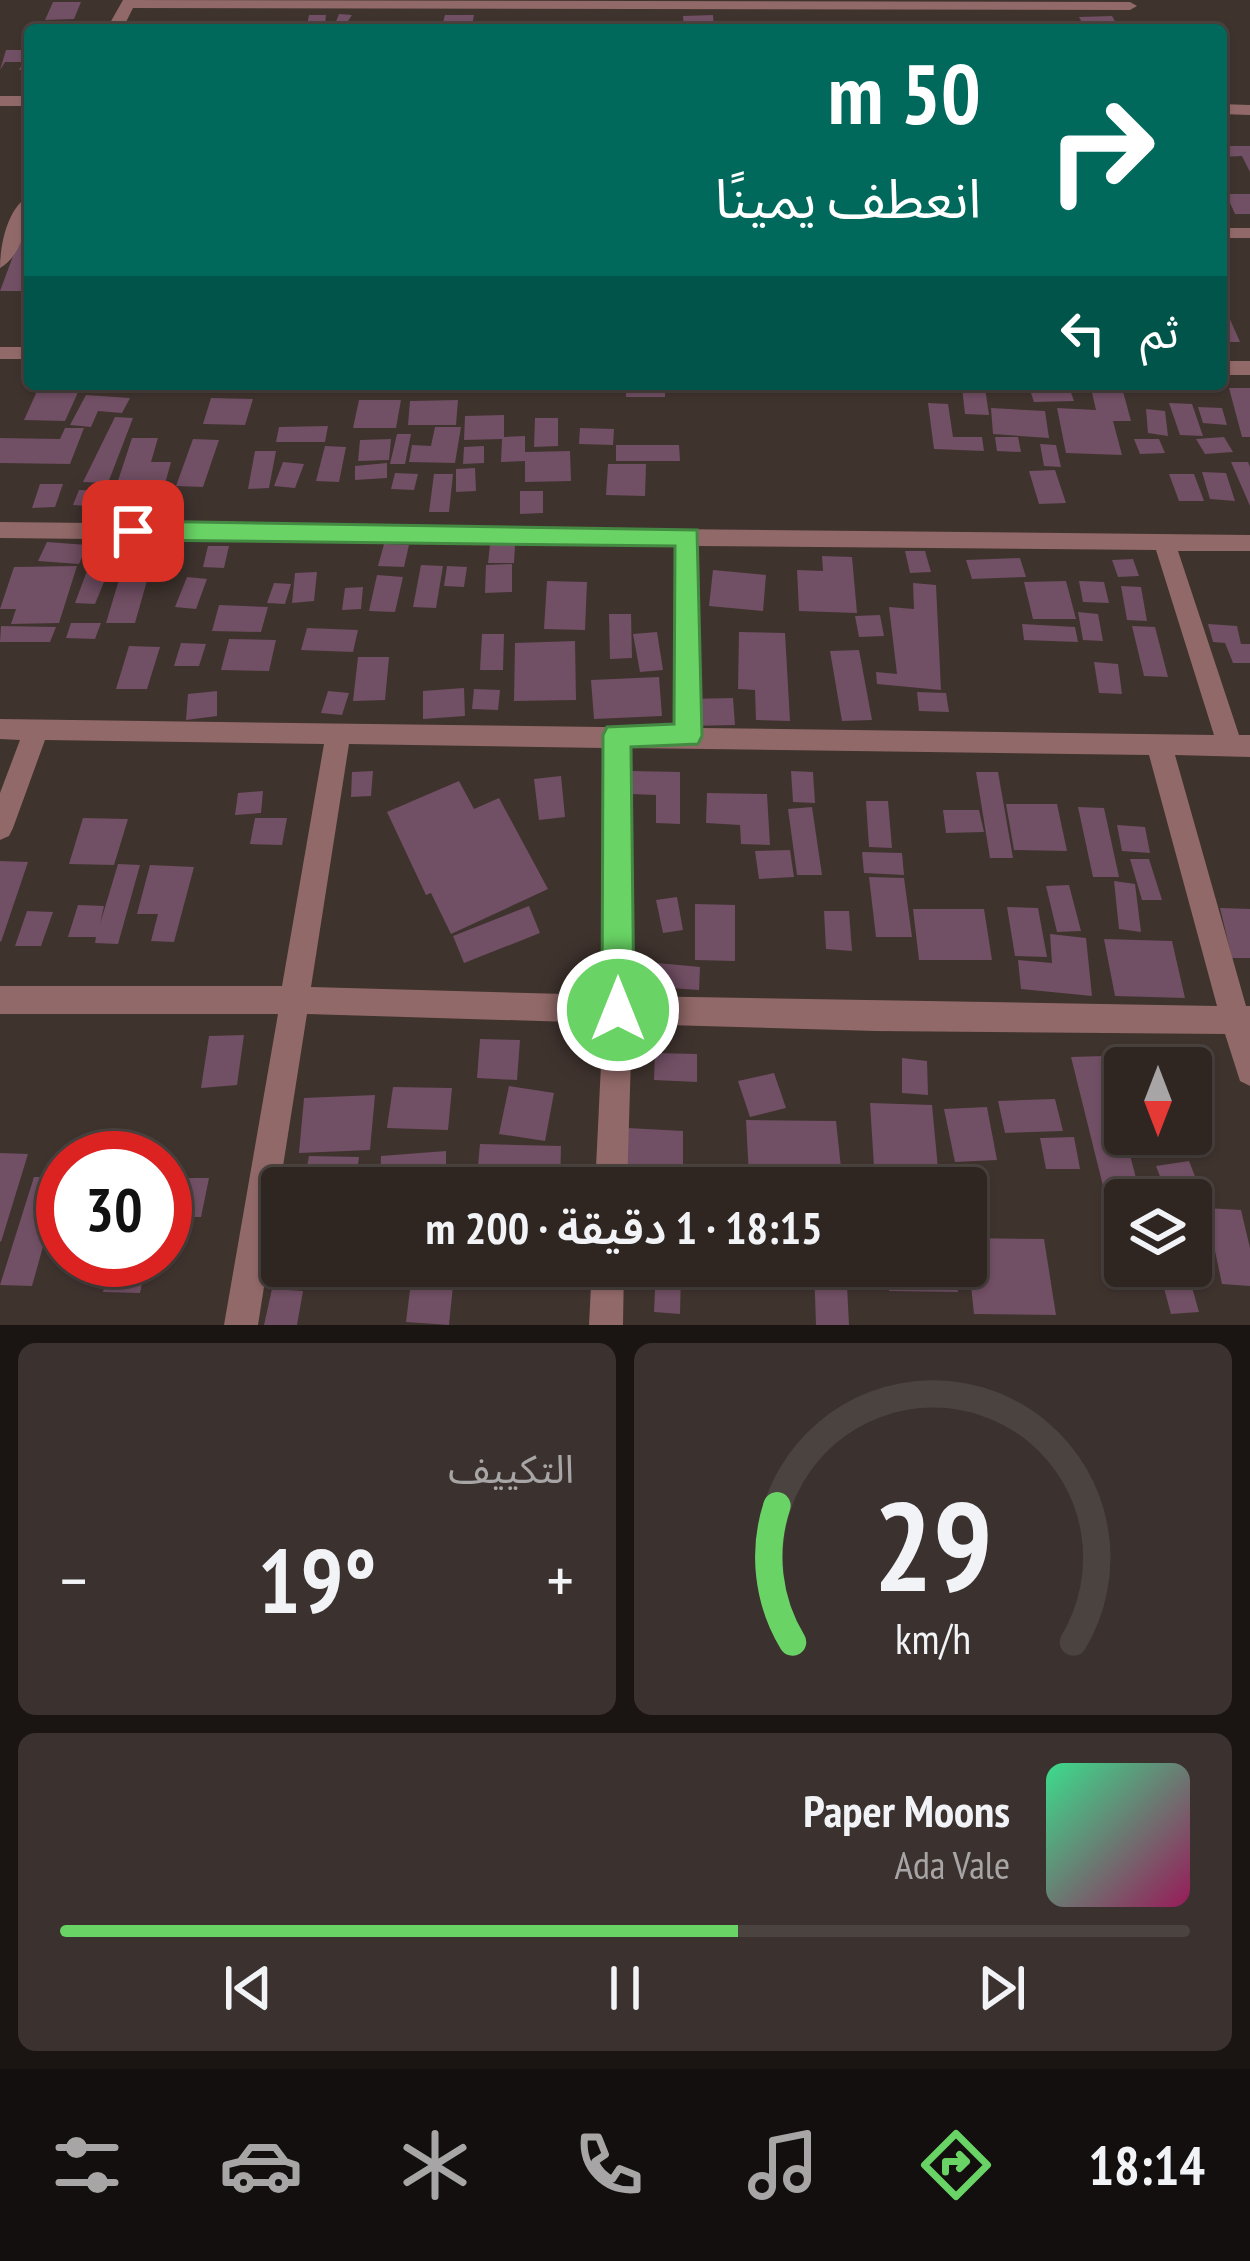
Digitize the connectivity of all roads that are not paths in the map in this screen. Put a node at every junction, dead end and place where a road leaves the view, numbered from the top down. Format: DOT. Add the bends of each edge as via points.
graph roads {
  1 [pos="129,2"];
  2 [pos="418,7"];
  3 [pos="769,8"];
  4 [pos="1131,8"];
  5 [pos="24,226"];
  6 [pos="0,262"];
  7 [pos="0,530"];
  8 [pos="688,536"];
  9 [pos="1250,543"];
  10 [pos="1165,544"];
  11 [pos="0,729"];
  12 [pos="36,729"];
  13 [pos="338,735"];
  14 [pos="617,735"];
  15 [pos="688,736"];
  16 [pos="1159,744"];
  17 [pos="1240,745"];
  18 [pos="0,828"];
  19 [pos="0,1000"];
  20 [pos="292,1000"];
  21 [pos="618,1010"];
  22 [pos="1244,1020"];
  23 [pos="1250,1071"];
  24 [pos="612,1167"];
  25 [pos="607,1287"];
  26 [pos="241,1325"];
  27 [pos="606,1325"];
  1 -- 2 [label="street"];
  2 -- 3 [label="street"];
  3 -- 4 [label="street"];
  5 -- 6 [label="street"];
  7 -- 8 [label="street"];
  8 -- 10 [label="street"];
  8 -- 15 [label="street"];
  9 -- 10 [label="street"];
  10 -- 17 [label="street"];
  11 -- 12 [label="street"];
  12 -- 13 [label="street"];
  12 -- 18 [label="street"];
  13 -- 14 [label="street"];
  13 -- 20 [label="street"];
  14 -- 15 [label="street"];
  14 -- 21 [label="street"];
  15 -- 16 [label="street"];
  16 -- 17 [label="street"];
  16 -- 22 [label="street"];
  19 -- 20 [label="street"];
  20 -- 21 [label="street"];
  20 -- 26 [label="street"];
  21 -- 22 [label="street"];
  21 -- 24 [label="street"];
  22 -- 23 [label="street"];
  25 -- 27 [label="street"];
}
